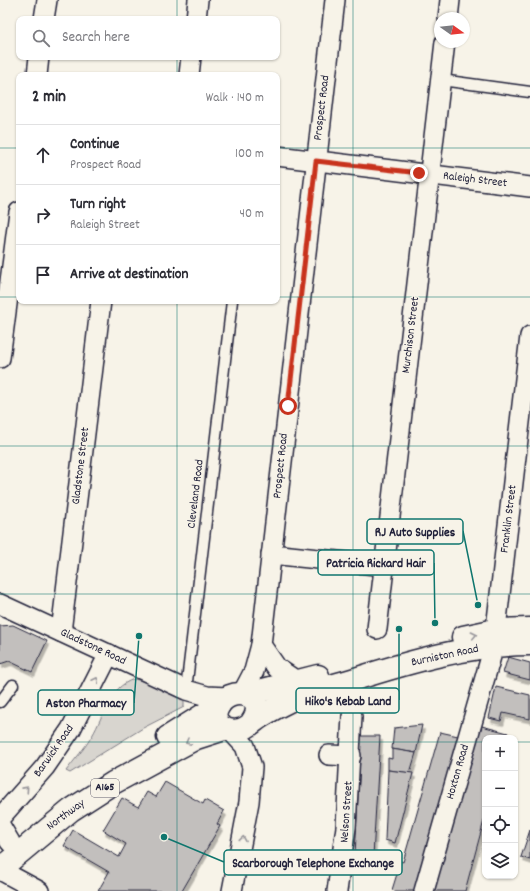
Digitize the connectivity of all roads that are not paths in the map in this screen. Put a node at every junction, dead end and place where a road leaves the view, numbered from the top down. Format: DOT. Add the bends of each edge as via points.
graph roads {
  1 [pos="47,0"];
  2 [pos="198,0"];
  3 [pos="335,0"];
  4 [pos="450,0"];
  5 [pos="449,12"];
  6 [pos="44,16"];
  7 [pos="196,16"];
  8 [pos="444,48"];
  9 [pos="39,60"];
  10 [pos="191,60"];
  11 [pos="37,72"];
  12 [pos="189,72"];
  13 [pos="441,80"];
  14 [pos="530,92"];
  15 [pos="280,156"];
  16 [pos="316,161"];
  17 [pos="430,175"];
  18 [pos="530,187"];
  19 [pos="16,235"];
  20 [pos="100,304"];
  21 [pos="232,304"];
  22 [pos="530,336"];
  23 [pos="0,358"];
  24 [pos="522,468"];
  25 [pos="271,554"];
  26 [pos="385,566"];
  27 [pos="0,604"];
  28 [pos="377,628"];
  29 [pos="530,629"];
  30 [pos="61,632"];
  31 [pos="495,638"];
  32 [pos="530,644"];
  33 [pos="261,645"];
  34 [pos="109,654"];
  35 [pos="298,682"];
  36 [pos="13,685"];
  37 [pos="186,690"];
  38 [pos="0,702"];
  39 [pos="231,710"];
  40 [pos="352,716"];
  41 [pos="329,755"];
  42 [pos="351,756"];
  43 [pos="0,818"];
  44 [pos="3,840"];
  45 [pos="0,869"];
  46 [pos="39,891"];
  47 [pos="232,891"];
  48 [pos="337,891"];
  49 [pos="424,891"];
  1 -- 6 [label="street"];
  2 -- 7 [label="street"];
  3 -- 16 [label="street, Prospect Road"];
  4 -- 5 [label="street"];
  8 -- 13 [label="street, Murchison Street"];
  9 -- 11 [label="street"];
  10 -- 12 [label="street"];
  13 -- 14 [label="lane"];
  13 -- 17 [label="street, Murchison Street"];
  15 -- 16 [label="street, Raleigh Street"];
  16 -- 17 [label="street, Raleigh Street"];
  16 -- 25 [label="street, Prospect Road"];
  17 -- 18 [label="street, Raleigh Street"];
  17 -- 26 [label="street, Murchison Street"];
  19 -- 23 [label="street"];
  20 -- 30 [label="street, Gladstone Street"];
  21 -- 37 [label="lane, Cleveland Road"];
  22 -- 24 [label="street, Franklin Street"];
  24 -- 31 [label="street, Franklin Street"];
  25 -- 26 [label="street"];
  25 -- 33 [label="street, Prospect Road"];
  26 -- 28 [label="street, Murchison Street"];
  27 -- 30 [label="street, Gladstone Road"];
  29 -- 31 [label="main road, Burniston Road / A165"];
  30 -- 34 [label="street, Gladstone Road"];
  31 -- 32 [label="main road, Burniston Road / A165"];
  35 -- 31 [label="main road, Burniston Road / A165, one-way" via="376,658"];
  31 -- 39 [label="main road, Burniston Road / A165" via="308,693 274,708"];
  31 -- 49 [label="street, Hoxton Road"];
  33 -- 35 [label="street" via="277,668"];
  33 -- 39 [label="street, Prospect Road"];
  34 -- 37 [label="street, Gladstone Road"];
  43 -- 34 [label="street, Barwick Road, one-way" via="45,767 71,729"];
  35 -- 39 [label="main road, Burniston Road / A165"];
  36 -- 38 [label="lane"];
  37 -- 39 [label="street, Gladstone Road"];
  39 -- 44 [label="main road, Northway / A165" via="106,773"];
  39 -- 45 [label="main road, Northway / A165, one-way" via="196,738 113,783 71,810"];
  47 -- 39 [label="street, Gladstone Road, one-way" via="248,810 252,767"];
  40 -- 42 [label="street, Nelson Street"];
  41 -- 42 [label="street"];
  42 -- 48 [label="street, Nelson Street" via="346,827"];
  45 -- 46 [label="street"];
}
